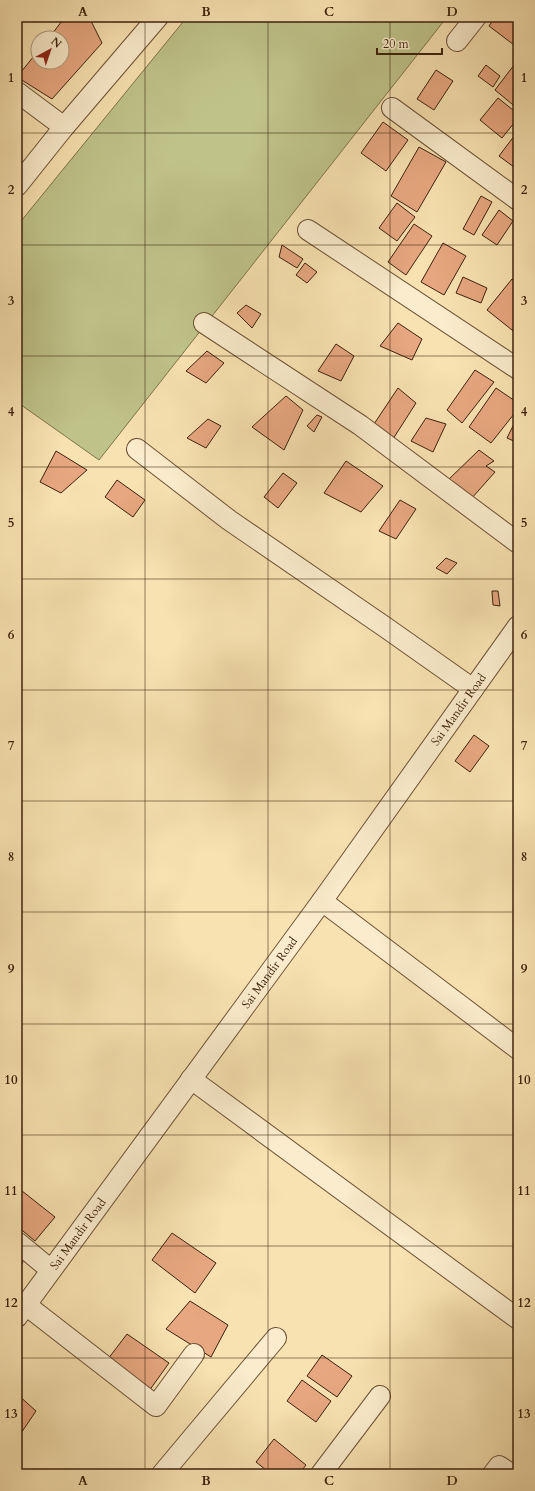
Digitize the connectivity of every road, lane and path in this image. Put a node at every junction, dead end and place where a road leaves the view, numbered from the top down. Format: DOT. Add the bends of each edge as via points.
graph roads {
  1 [pos="158,17"];
  2 [pos="476,17"];
  3 [pos="457,41"];
  4 [pos="17,92"];
  5 [pos="392,108"];
  6 [pos="64,127"];
  7 [pos="17,186"];
  8 [pos="518,200"];
  9 [pos="308,230"];
  10 [pos="204,323"];
  11 [pos="518,369"];
  12 [pos="137,449"];
  13 [pos="518,543"];
  14 [pos="518,626"];
  15 [pos="473,689"];
  16 [pos="322,901"];
  17 [pos="518,1049"];
  18 [pos="191,1079"];
  19 [pos="17,1242"];
  20 [pos="51,1270"];
  21 [pos="21,1311"];
  22 [pos="518,1319"];
  23 [pos="276,1338"];
  24 [pos="194,1354"];
  25 [pos="380,1396"];
  26 [pos="162,1474"];
  27 [pos="322,1474"];
  28 [pos="493,1474"];
  29 [pos="511,1474"];
  1 -- 6 [label="street"];
  2 -- 3 [label="street"];
  4 -- 6 [label="street"];
  5 -- 8 [label="street"];
  6 -- 7 [label="street"];
  9 -- 11 [label="street"];
  10 -- 13 [label="street" via="360,425"];
  12 -- 15 [label="street" via="229,520"];
  14 -- 15 [label="street, Sai Mandir Road"];
  15 -- 16 [label="street, Sai Mandir Road"];
  16 -- 17 [label="street"];
  16 -- 18 [label="street, Sai Mandir Road"];
  18 -- 20 [label="street, Sai Mandir Road"];
  18 -- 22 [label="street"];
  19 -- 20 [label="street"];
  20 -- 21 [label="street, Sai Mandir Road"];
  21 -- 24 [label="street" via="156,1406"];
  23 -- 26 [label="street"];
  25 -- 27 [label="street"];
  28 -- 29 [label="street" via="499,1466"];
}
